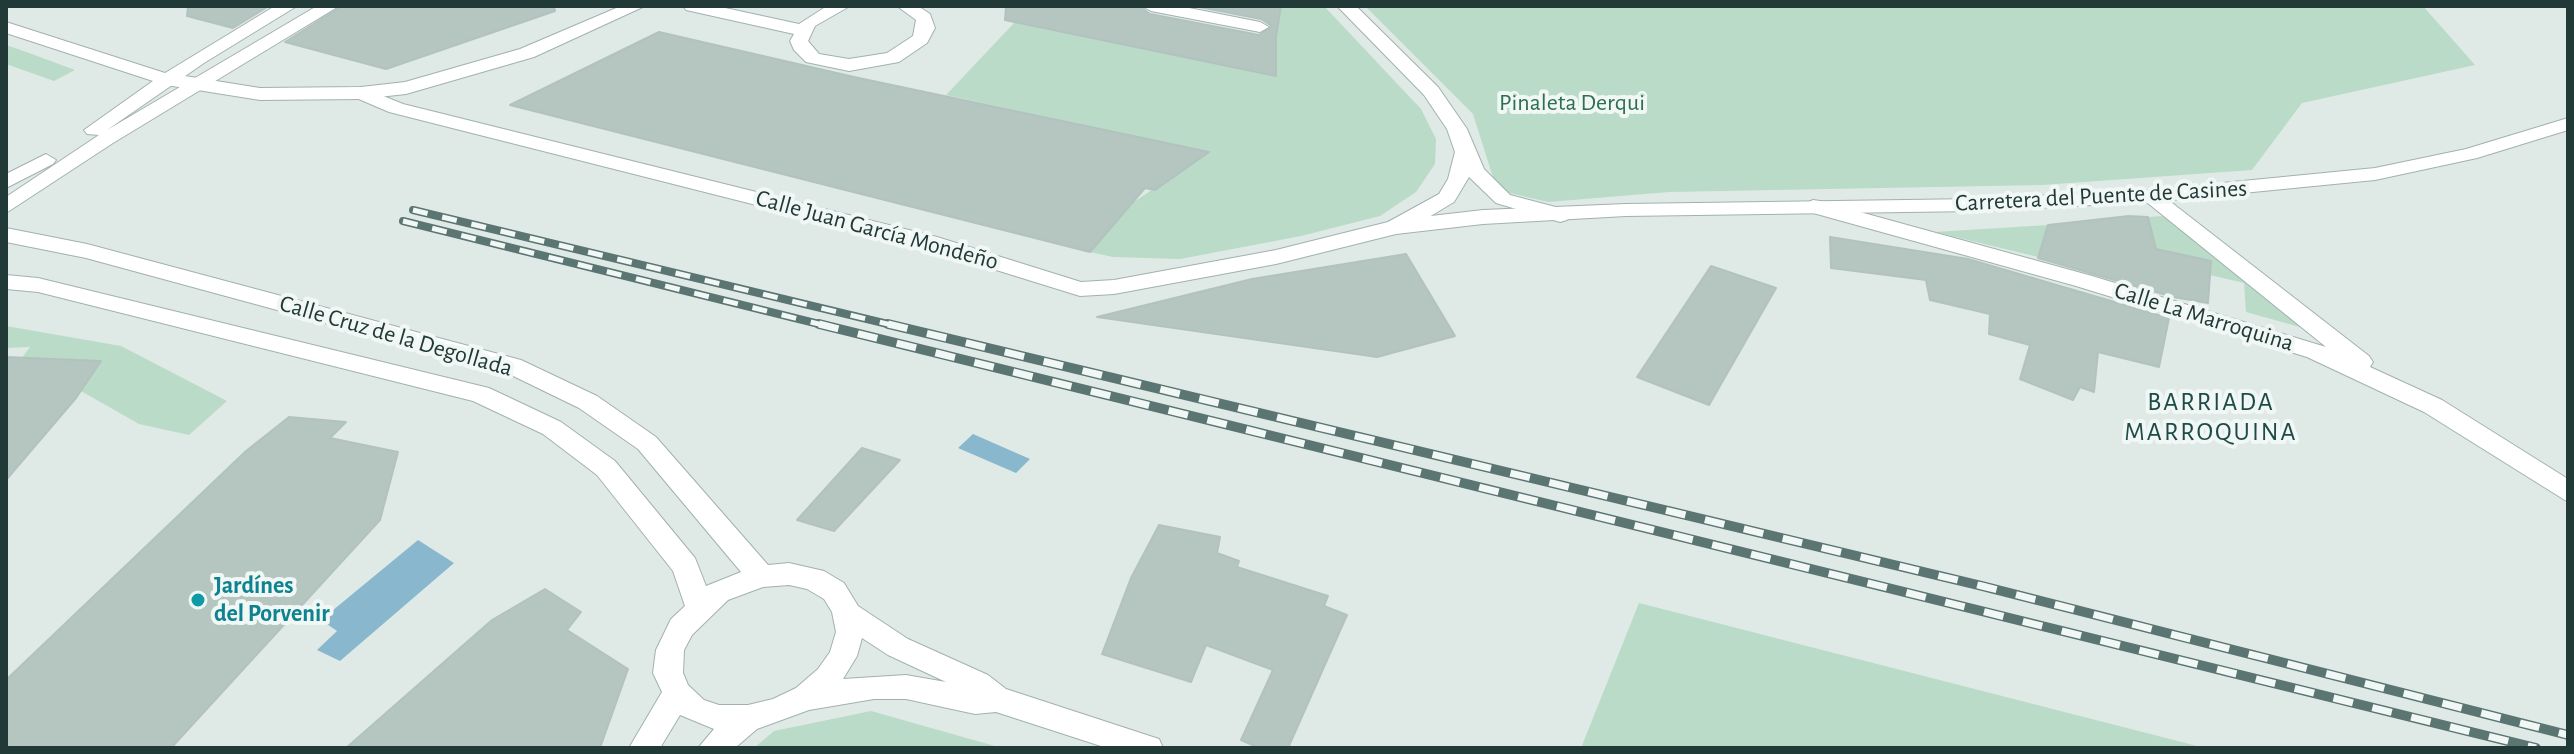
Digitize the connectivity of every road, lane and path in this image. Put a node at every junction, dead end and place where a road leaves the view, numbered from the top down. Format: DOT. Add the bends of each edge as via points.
graph roads {
  1 [pos="288,6"];
  2 [pos="330,6"];
  3 [pos="636,6"];
  4 [pos="692,6"];
  5 [pos="906,6"];
  6 [pos="1151,6"];
  7 [pos="1346,6"];
  8 [pos="827,7"];
  9 [pos="6,27"];
  10 [pos="1260,27"];
  11 [pos="802,30"];
  12 [pos="166,79"];
  13 [pos="195,86"];
  14 [pos="361,93"];
  15 [pos="2568,124"];
  16 [pos="1465,152"];
  17 [pos="6,182"];
  18 [pos="1490,187"];
  19 [pos="2151,196"];
  20 [pos="1447,198"];
  21 [pos="1813,206"];
  22 [pos="6,207"];
  23 [pos="1626,210"];
  24 [pos="1560,215"];
  25 [pos="1483,217"];
  26 [pos="1396,227"];
  27 [pos="6,235"];
  28 [pos="6,282"];
  29 [pos="2385,381"];
  30 [pos="2568,492"];
  31 [pos="761,576"];
  32 [pos="699,606"];
  33 [pos="848,614"];
  34 [pos="677,693"];
  35 [pos="806,697"];
  36 [pos="996,699"];
  37 [pos="748,718"];
  38 [pos="644,748"];
  39 [pos="713,748"];
  40 [pos="1148,748"];
  1 -- 12 [label="street"];
  2 -- 13 [label="street"];
  3 -- 14 [label="street" via="527,53 406,88"];
  4 -- 11 [label="street"];
  5 -- 11 [label="street" via="924,18 921,39 892,58 871,64 828,64 813,58 799,41"];
  6 -- 10 [label="street"];
  7 -- 16 [label="street" via="1431,91 1457,129"];
  8 -- 11 [label="street"];
  9 -- 12 [label="street"];
  12 -- 13 [label="street"];
  12 -- 17 [label="street"];
  13 -- 14 [label="street" via="260,94"];
  13 -- 22 [label="street"];
  14 -- 26 [label="street, Calle Juan García Mondeño" via="396,108 929,242 1080,289 1261,260"];
  15 -- 19 [label="street, Carretera del Puente de Casines" via="2470,154 2375,174"];
  16 -- 18 [label="street"];
  16 -- 20 [label="street"];
  18 -- 24 [label="street" via="1503,199"];
  18 -- 25 [label="street" via="1490,205"];
  19 -- 21 [label="street, Carretera del Puente de Casines"];
  19 -- 29 [label="street"];
  20 -- 25 [label="street"];
  20 -- 26 [label="street, Calle Juan García Mondeño"];
  21 -- 23 [label="street, Carretera del Puente de Casines"];
  21 -- 29 [label="street, Calle La Marroquina" via="2257,332"];
  23 -- 24 [label="street, Calle Juan García Mondeño"];
  24 -- 25 [label="street, Calle Juan García Mondeño"];
  25 -- 26 [label="street, Calle Juan García Mondeño"];
  27 -- 31 [label="street, Calle Cruz de la Degollada" via="87,251 513,366 588,402 647,443"];
  28 -- 32 [label="street, Calle Cruz de la Degollada" via="38,285 480,394 552,428 606,468 685,566"];
  29 -- 30 [label="street, Calle La Marroquina" via="2492,441"];
  31 -- 32 [label="street" via="718,592"];
  31 -- 33 [label="street" via="814,579 834,591"];
  32 -- 34 [label="street" via="670,650 668,673"];
  33 -- 35 [label="street" via="850,632 843,656"];
  33 -- 36 [label="street" via="898,647 978,684"];
  34 -- 37 [label="street" via="694,709 719,718"];
  34 -- 38 [label="street"];
  35 -- 36 [label="street" via="906,687 975,701"];
  35 -- 37 [label="street"];
  36 -- 40 [label="street"];
  37 -- 39 [label="street"];
}
